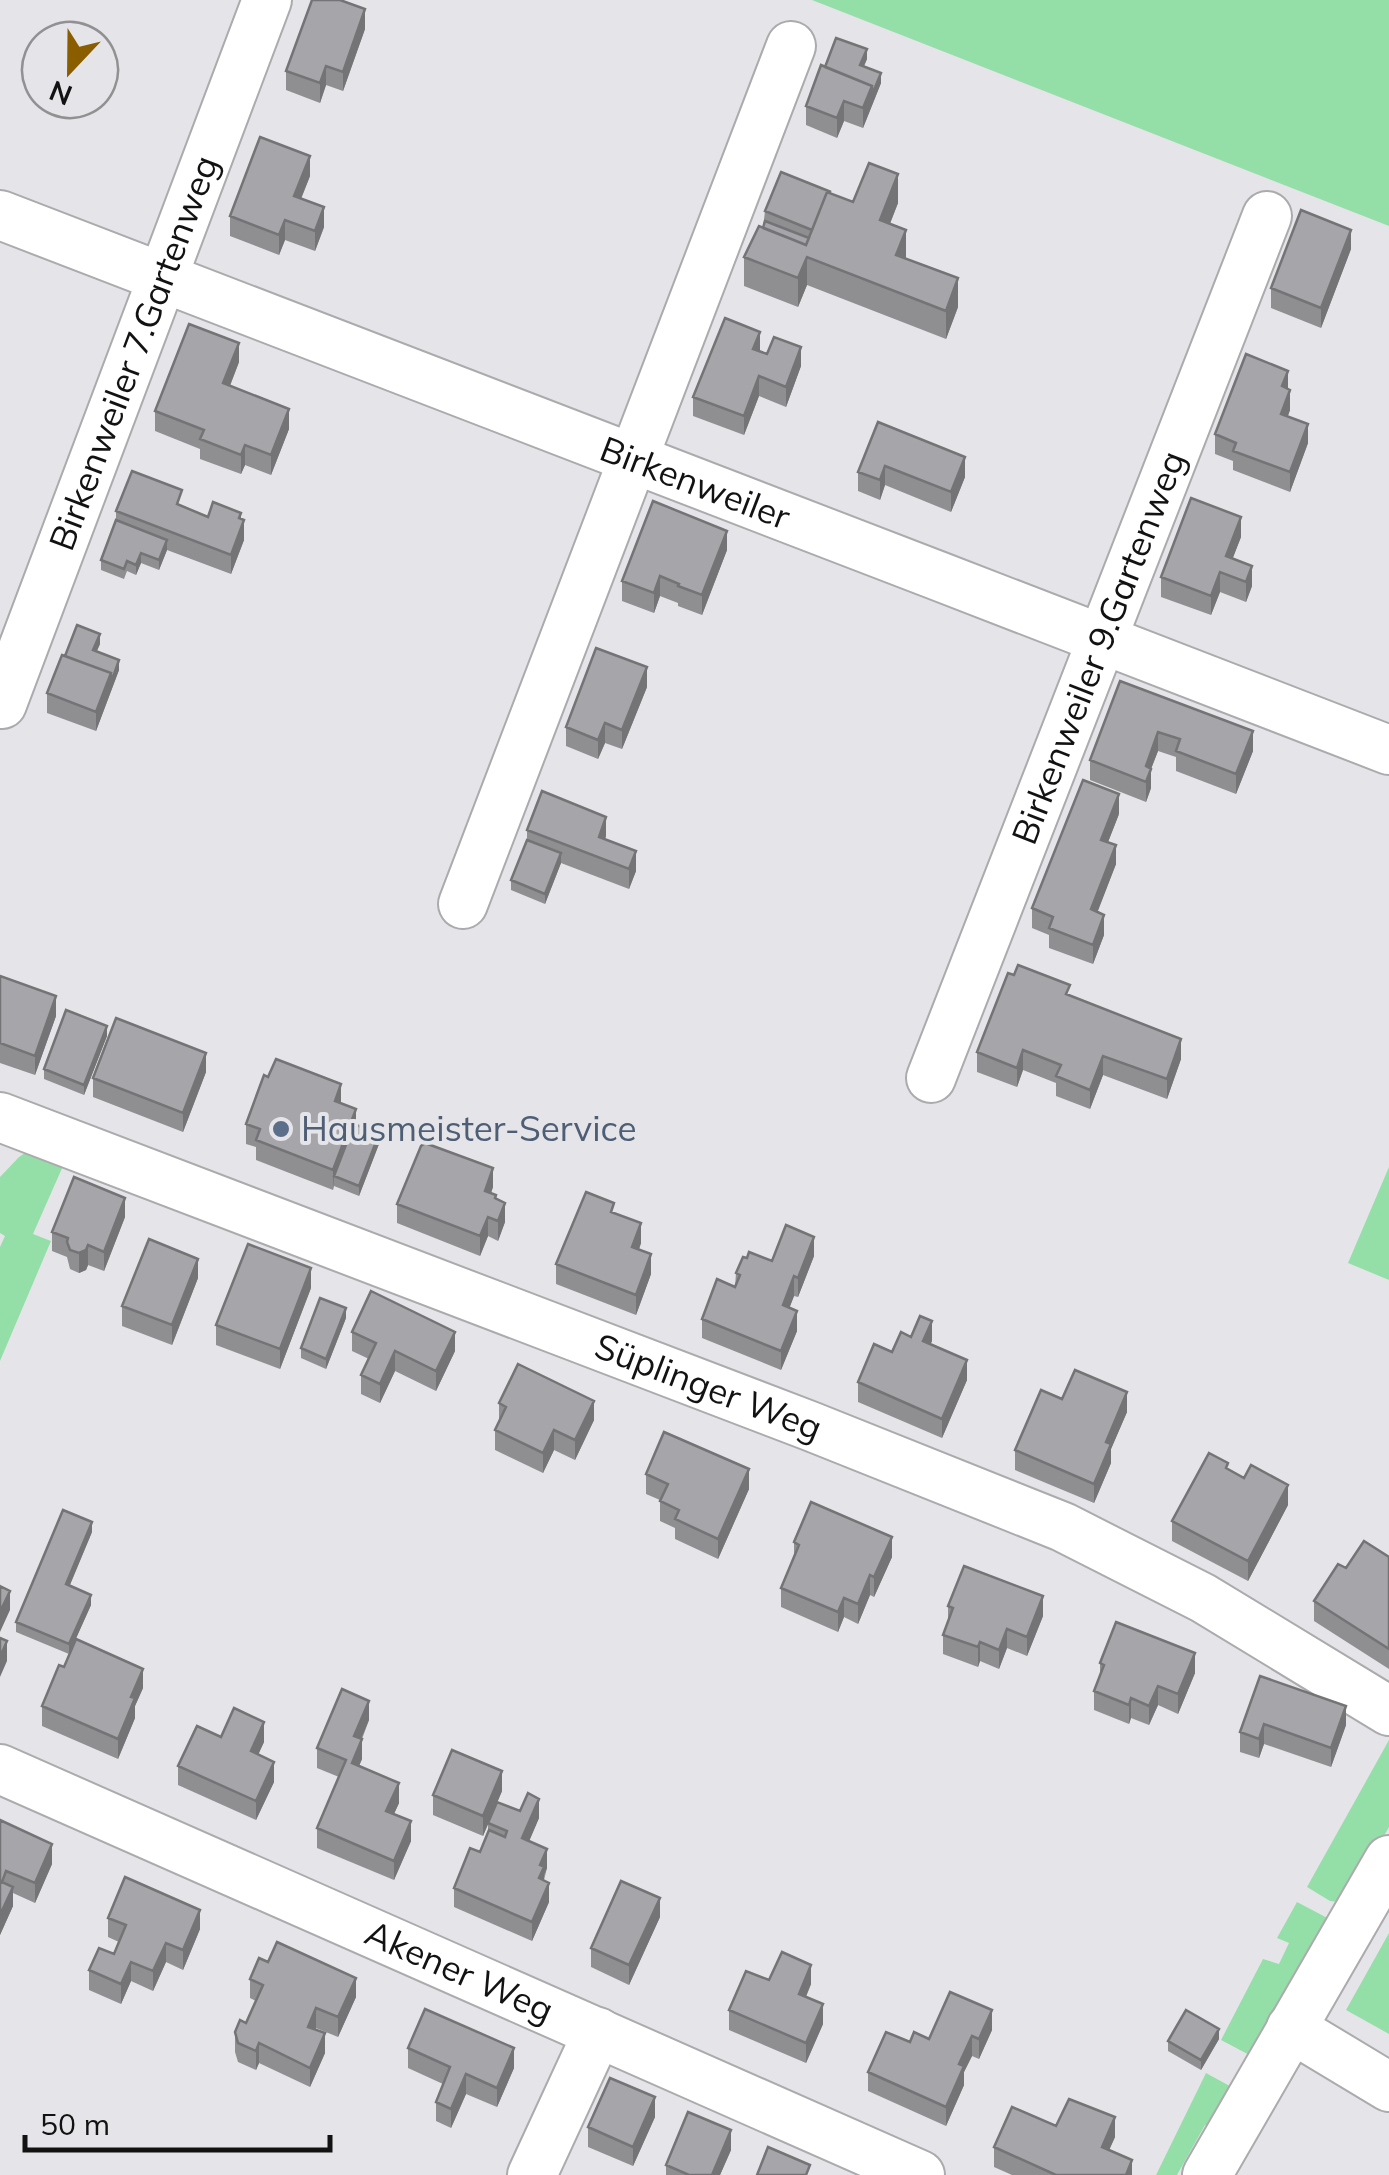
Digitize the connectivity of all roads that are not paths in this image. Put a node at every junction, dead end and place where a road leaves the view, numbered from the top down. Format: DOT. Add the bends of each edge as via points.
graph roads {
  1 [pos="267,0"];
  2 [pos="792,46"];
  3 [pos="0,214"];
  4 [pos="1266,216"];
  5 [pos="162,279"];
  6 [pos="634,460"];
  7 [pos="1104,638"];
  8 [pos="2,704"];
  9 [pos="1389,750"];
  10 [pos="463,904"];
  11 [pos="932,1078"];
  12 [pos="3,1126"];
  13 [pos="1389,1711"];
  14 [pos="0,1769"];
  15 [pos="1389,1860"];
  16 [pos="1291,2028"];
  17 [pos="598,2032"];
  18 [pos="1389,2086"];
  19 [pos="532,2175"];
  20 [pos="920,2175"];
  21 [pos="1207,2175"];
  1 -- 5 [label="street, Birkenweiler 7.Gartenweg"];
  2 -- 6 [label="street"];
  3 -- 5 [label="street, Birkenweiler"];
  4 -- 7 [label="street, Birkenweiler 9.Gartenweg"];
  5 -- 6 [label="street, Birkenweiler"];
  5 -- 8 [label="street, Birkenweiler 7.Gartenweg"];
  6 -- 7 [label="street, Birkenweiler"];
  6 -- 10 [label="street"];
  7 -- 9 [label="street, Birkenweiler"];
  7 -- 11 [label="street, Birkenweiler 9.Gartenweg"];
  12 -- 13 [label="street, Süplinger Weg" via="810,1426 1063,1528 1203,1598"];
  14 -- 17 [label="street, Akener Weg"];
  15 -- 16 [label="street"];
  16 -- 18 [label="street"];
  16 -- 21 [label="street"];
  17 -- 19 [label="street"];
  17 -- 20 [label="street, Akener Weg"];
}
